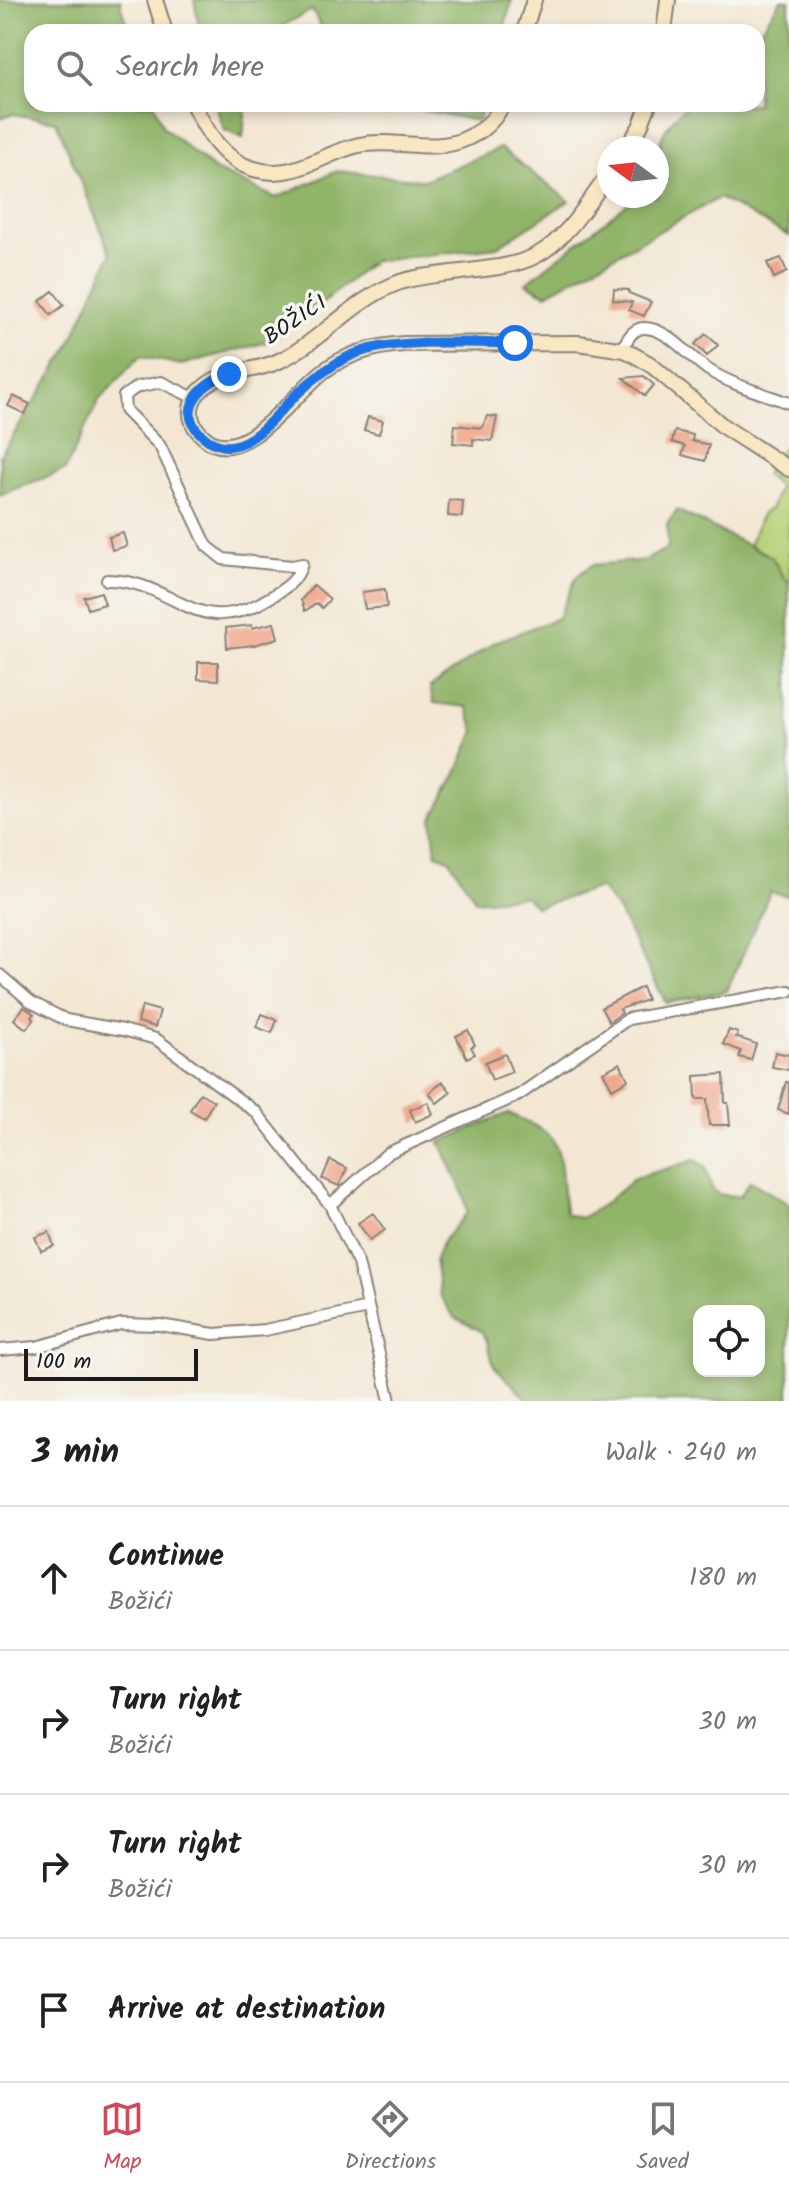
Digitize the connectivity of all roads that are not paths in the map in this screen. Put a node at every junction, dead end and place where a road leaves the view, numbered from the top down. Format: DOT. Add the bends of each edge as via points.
graph roads {
  1 [pos="155,0"];
  2 [pos="534,0"];
  3 [pos="668,0"];
  4 [pos="162,24"];
  5 [pos="526,24"];
  6 [pos="665,24"];
  7 [pos="197,112"];
  8 [pos="497,112"];
  9 [pos="646,112"];
  10 [pos="634,136"];
  11 [pos="597,189"];
  12 [pos="622,349"];
  13 [pos="194,398"];
  14 [pos="789,403"];
  15 [pos="789,469"];
  16 [pos="107,580"];
  17 [pos="0,975"];
  18 [pos="789,991"];
  19 [pos="330,1205"];
  20 [pos="368,1308"];
  21 [pos="0,1350"];
  22 [pos="390,1401"];
  1 -- 4 [label="main road"];
  2 -- 5 [label="main road"];
  3 -- 6 [label="main road"];
  7 -- 8 [label="main road" via="215,143 239,162 287,172 364,144 460,141 486,128"];
  9 -- 10 [label="main road"];
  11 -- 13 [label="main road, BOŽIĆI" via="538,255 394,284 282,360 212,380"];
  12 -- 13 [label="main road" via="578,343 367,348 324,371 250,439 227,447 197,430 191,418"];
  12 -- 14 [label="street" via="638,329 651,329 677,342 709,370"];
  12 -- 15 [label="main road" via="650,364 724,427"];
  13 -- 16 [label="street" via="161,382 132,390 123,403 160,446 215,555 302,564 300,573 250,610 218,615 191,610 128,580"];
  17 -- 19 [label="street" via="31,1002 66,1020 156,1039 256,1112"];
  18 -- 19 [label="street" via="628,1019 519,1095 388,1153"];
  19 -- 20 [label="street" via="358,1263"];
  20 -- 21 [label="street" via="265,1330 214,1334 121,1324 36,1347"];
  20 -- 22 [label="street"];
}
